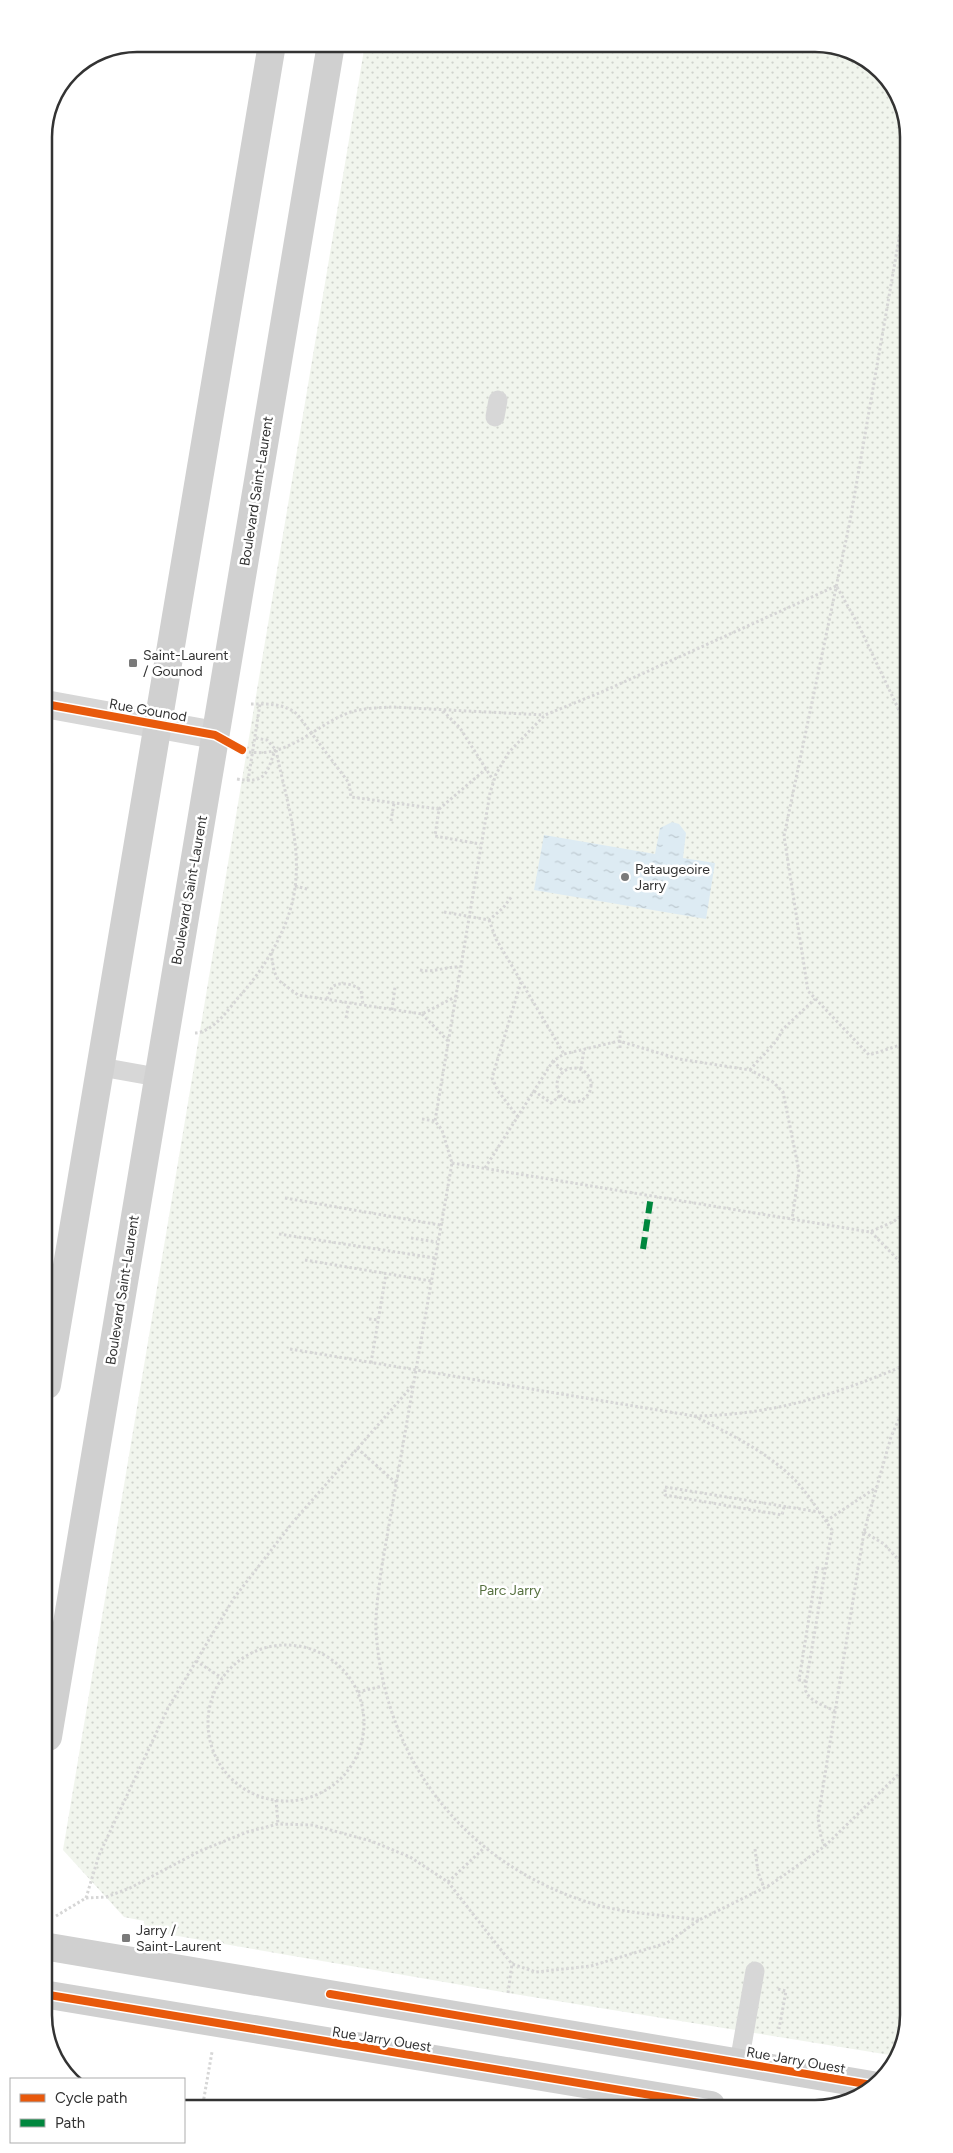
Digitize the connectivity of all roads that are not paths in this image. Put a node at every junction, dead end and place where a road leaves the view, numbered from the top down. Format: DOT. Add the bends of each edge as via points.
graph roads {
  1 [pos="271,52"];
  2 [pos="330,52"];
  3 [pos="53,705"];
  4 [pos="158,725"];
  5 [pos="215,735"];
  6 [pos="101,1067"];
  7 [pos="157,1077"];
  8 [pos="52,1353"];
  9 [pos="52,1712"];
  10 [pos="52,1947"];
  11 [pos="755,1971"];
  12 [pos="52,1996"];
  13 [pos="739,2063"];
  14 [pos="865,2085"];
  15 [pos="681,2100"];
  1 -- 4 [label="main road"];
  2 -- 5 [label="main road, Boulevard Saint-Laurent"];
  3 -- 4 [label="street, Rue Gounod"];
  4 -- 5 [label="street, Rue Gounod"];
  4 -- 6 [label="main road"];
  5 -- 7 [label="main road, Boulevard Saint-Laurent"];
  6 -- 7 [label="lane"];
  6 -- 8 [label="main road"];
  7 -- 9 [label="main road, Boulevard Saint-Laurent"];
  10 -- 13 [label="main road, Rue Jarry Ouest"];
  11 -- 13 [label="lane"];
  12 -- 15 [label="main road, Rue Jarry Ouest"];
  13 -- 14 [label="main road, Rue Jarry Ouest"];
}
